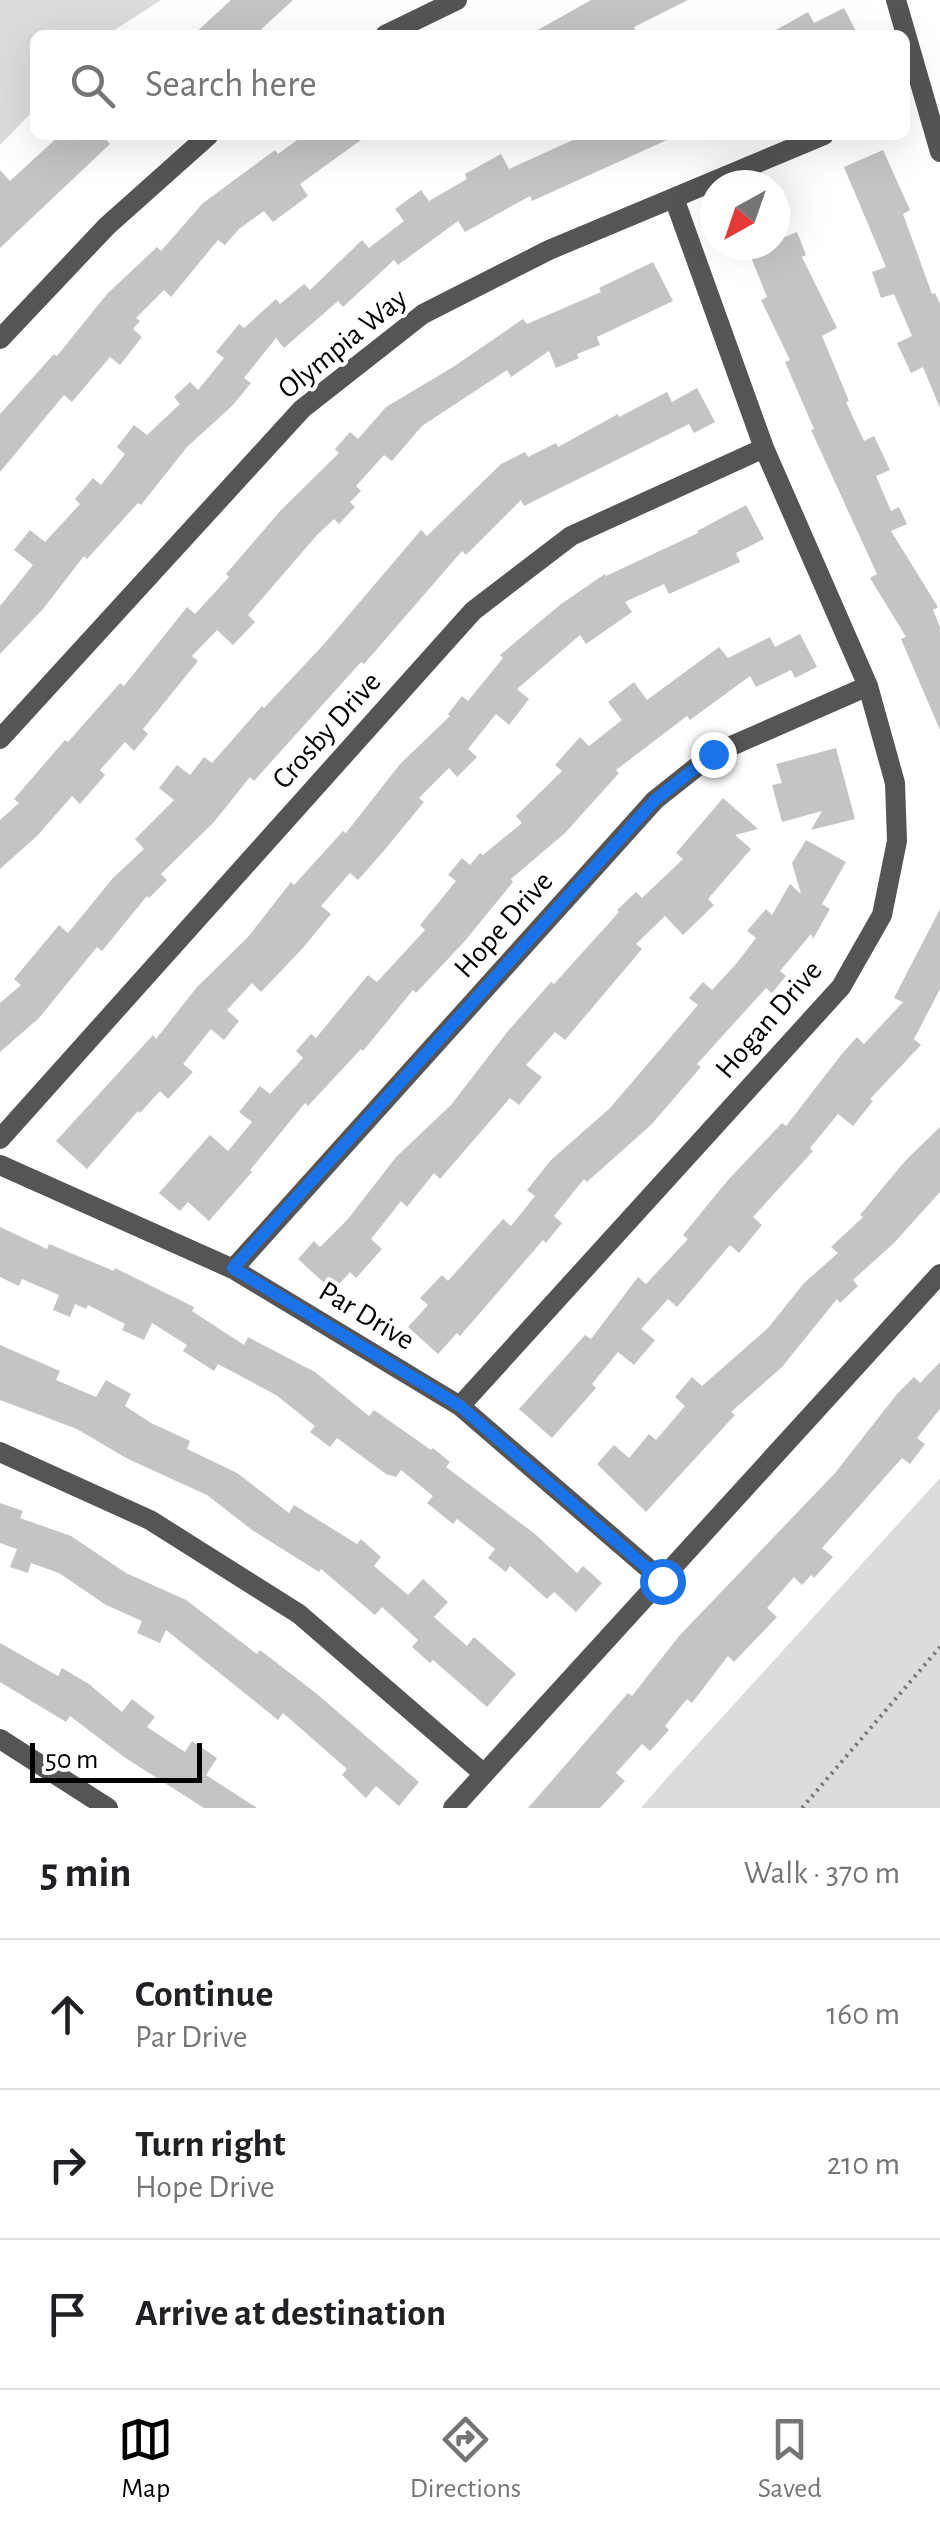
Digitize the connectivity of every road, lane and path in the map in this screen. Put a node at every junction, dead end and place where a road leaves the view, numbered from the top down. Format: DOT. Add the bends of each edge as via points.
graph roads {
  1 [pos="457,0"];
  2 [pos="896,0"];
  3 [pos="395,30"];
  4 [pos="901,30"];
  5 [pos="913,98"];
  6 [pos="203,140"];
  7 [pos="812,140"];
  8 [pos="940,152"];
  9 [pos="674,198"];
  10 [pos="0,338"];
  11 [pos="764,448"];
  12 [pos="868,686"];
  13 [pos="0,739"];
  14 [pos="0,1138"];
  15 [pos="0,1165"];
  16 [pos="233,1268"];
  17 [pos="940,1274"];
  18 [pos="460,1406"];
  19 [pos="0,1452"];
  20 [pos="662,1581"];
  21 [pos="940,1647"];
  22 [pos="0,1739"];
  23 [pos="483,1772"];
  24 [pos="108,1808"];
  25 [pos="453,1808"];
  26 [pos="802,1808"];
  1 -- 3 [label="street"];
  2 -- 4 [label="street"];
  5 -- 8 [label="street"];
  6 -- 10 [label="street" via="106,226"];
  7 -- 9 [label="street, Olympia Way"];
  9 -- 11 [label="street, Hogan Drive"];
  9 -- 13 [label="street, Olympia Way" via="548,250 422,314 302,409"];
  11 -- 12 [label="street, Hogan Drive"];
  11 -- 14 [label="street, Crosby Drive" via="571,536 473,611"];
  12 -- 16 [label="street, Hope Drive" via="713,754 655,800"];
  12 -- 18 [label="street, Hogan Drive" via="896,784 897,841 882,915 841,987"];
  15 -- 16 [label="street, Par Drive"];
  16 -- 18 [label="street, Par Drive"];
  17 -- 20 [label="street"];
  18 -- 20 [label="street, Par Drive"];
  19 -- 23 [label="street" via="150,1520 299,1614"];
  20 -- 23 [label="street"];
  21 -- 26 [label="path"];
  22 -- 24 [label="street"];
  23 -- 25 [label="street"];
}
